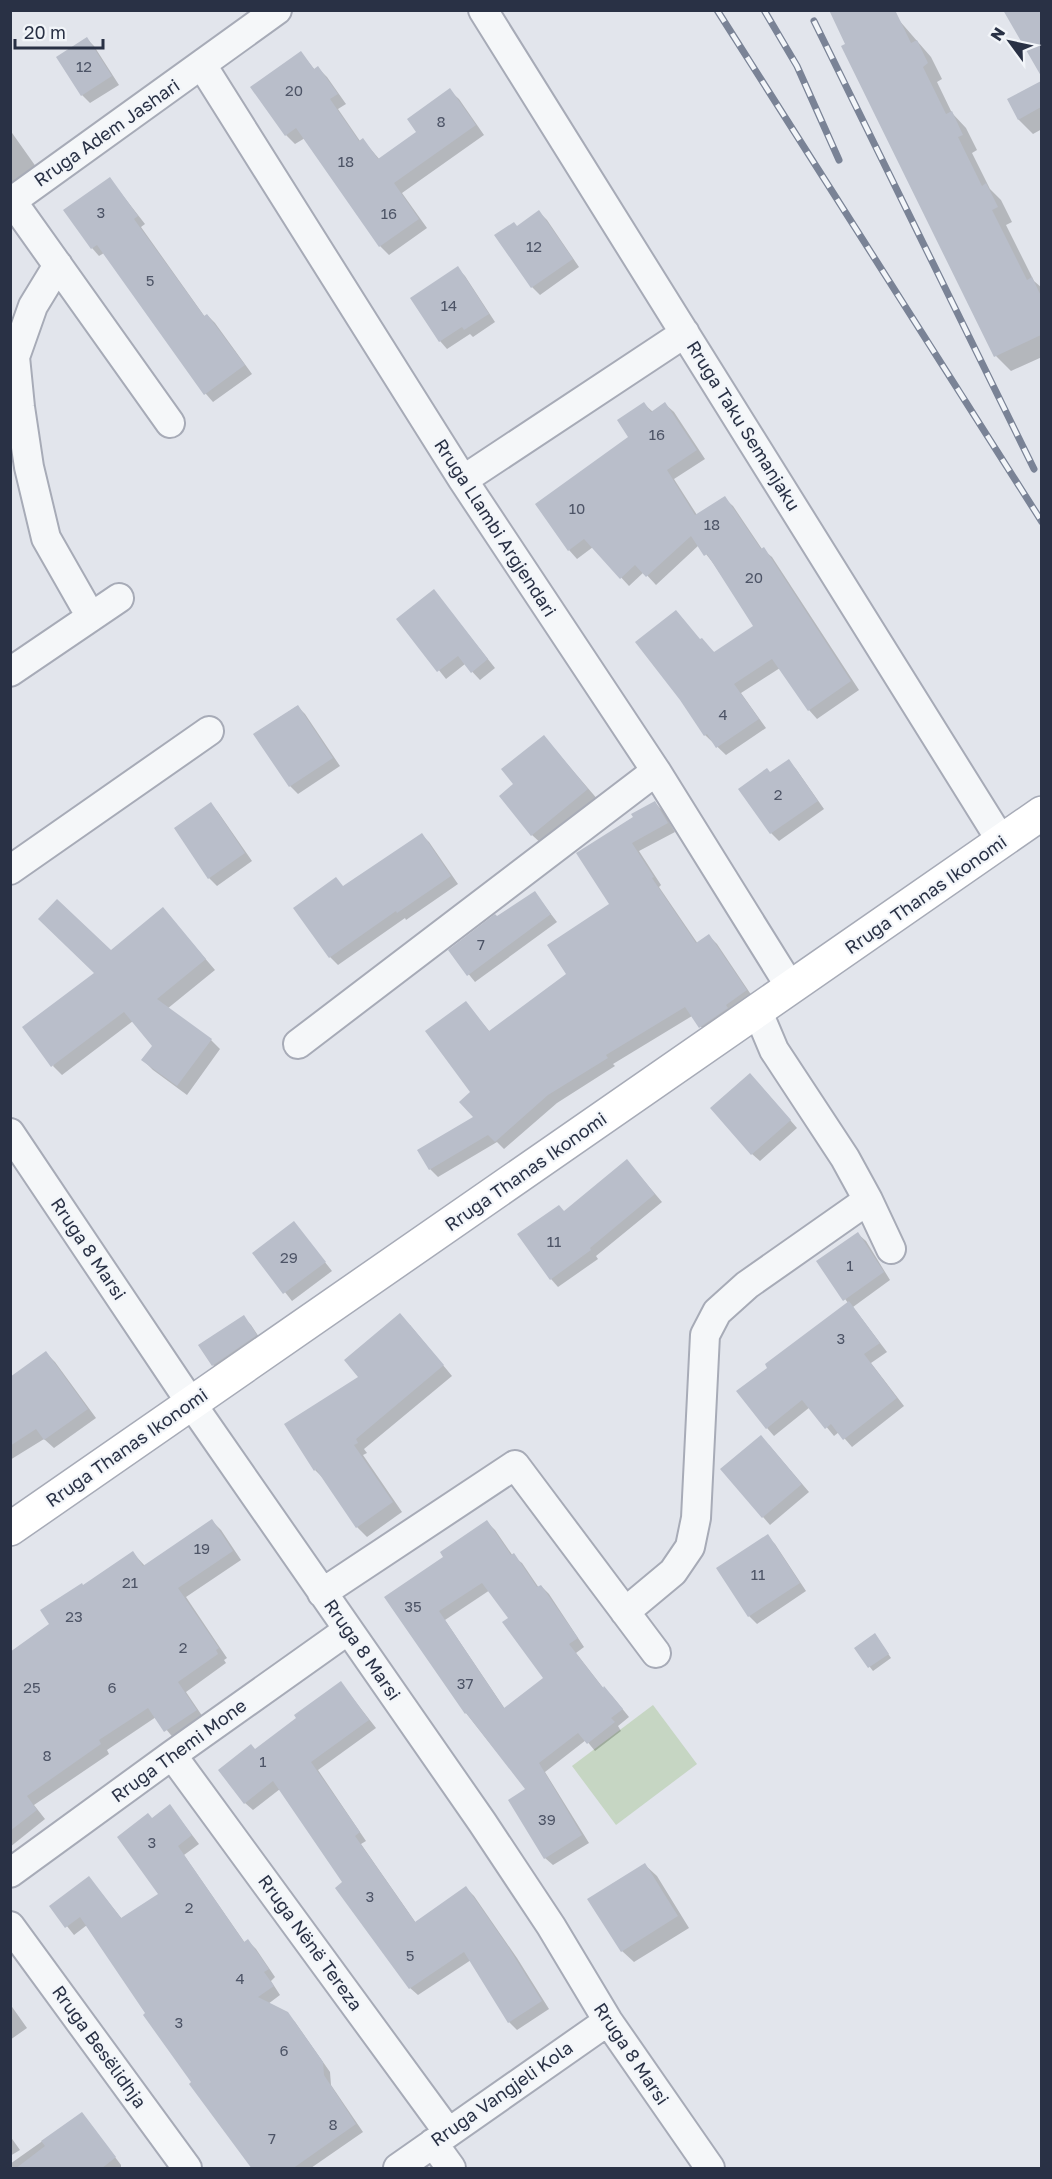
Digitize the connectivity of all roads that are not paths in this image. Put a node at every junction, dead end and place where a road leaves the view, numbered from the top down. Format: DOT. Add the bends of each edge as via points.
graph roads {
  1 [pos="277,10"];
  2 [pos="483,10"];
  3 [pos="202,65"];
  4 [pos="58,265"];
  5 [pos="685,333"];
  6 [pos="170,423"];
  7 [pos="463,480"];
  8 [pos="119,598"];
  9 [pos="91,617"];
  10 [pos="10,672"];
  11 [pos="208,731"];
  12 [pos="656,771"];
  13 [pos="1041,813"];
  14 [pos="1002,842"];
  15 [pos="10,870"];
  16 [pos="791,988"];
  17 [pos="758,1012"];
  18 [pos="298,1044"];
  19 [pos="10,1133"];
  20 [pos="868,1200"];
  21 [pos="891,1249"];
  22 [pos="191,1403"];
  23 [pos="10,1529"];
  24 [pos="322,1593"];
  25 [pos="625,1612"];
  26 [pos="348,1630"];
  27 [pos="656,1653"];
  28 [pos="172,1755"];
  29 [pos="10,1873"];
  30 [pos="10,1926"];
  31 [pos="608,2021"];
  32 [pos="440,2137"];
  33 [pos="186,2169"];
  34 [pos="398,2169"];
  35 [pos="451,2169"];
  36 [pos="710,2169"];
  1 -- 3 [label="street, Rruga Adem Jashari"];
  2 -- 5 [label="street, Rruga Taku Semanjaku"];
  3 -- 4 [label="street, Rruga Adem Jashari" via="12,201"];
  3 -- 7 [label="street, Rruga Llambi Argjendari"];
  4 -- 6 [label="street, Rruga Adem Jashari"];
  4 -- 9 [label="street" via="33,306 15,357 29,467 46,538"];
  5 -- 7 [label="street"];
  5 -- 14 [label="street, Rruga Taku Semanjaku"];
  7 -- 12 [label="street, Rruga Llambi Argjendari"];
  8 -- 9 [label="street"];
  9 -- 10 [label="street"];
  11 -- 15 [label="street"];
  12 -- 16 [label="street, Rruga Llambi Argjendari"];
  12 -- 18 [label="street"];
  13 -- 14 [label="street, Rruga Thanas Ikonomi"];
  14 -- 16 [label="street, Rruga Thanas Ikonomi"];
  16 -- 17 [label="street, Rruga Thanas Ikonomi"];
  17 -- 20 [label="street" via="774,1050"];
  17 -- 22 [label="street, Rruga Thanas Ikonomi"];
  19 -- 22 [label="street, Rruga 8 Marsi"];
  20 -- 21 [label="street"];
  20 -- 25 [label="street" via="747,1285 717,1312 705,1335 696,1518 690,1547 673,1572"];
  22 -- 23 [label="street, Rruga Thanas Ikonomi"];
  22 -- 24 [label="street, Rruga 8 Marsi"];
  24 -- 25 [label="street" via="515,1465"];
  24 -- 26 [label="street, Rruga 8 Marsi"];
  25 -- 27 [label="street"];
  26 -- 28 [label="street, Rruga Themi Mone"];
  26 -- 31 [label="street, Rruga 8 Marsi" via="488,1831"];
  28 -- 29 [label="street, Rruga Themi Mone"];
  28 -- 32 [label="street, Rruga Nënë Tereza"];
  30 -- 33 [label="street, Rruga Besëlidhja"];
  31 -- 32 [label="street, Rruga Vangjeli Kola"];
  31 -- 36 [label="street, Rruga 8 Marsi"];
  32 -- 34 [label="street, Rruga Vangjeli Kola"];
  32 -- 35 [label="street, Rruga Nënë Tereza"];
}
